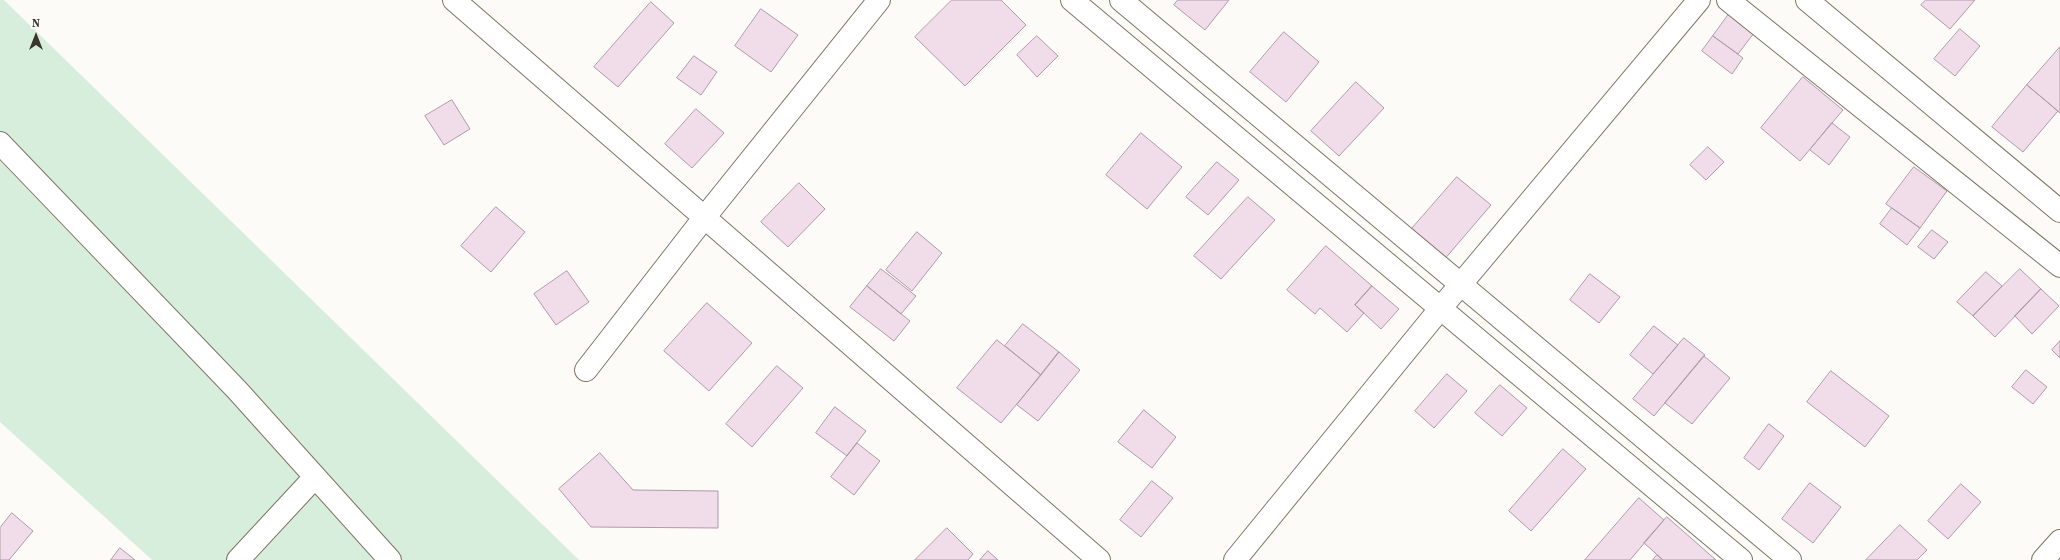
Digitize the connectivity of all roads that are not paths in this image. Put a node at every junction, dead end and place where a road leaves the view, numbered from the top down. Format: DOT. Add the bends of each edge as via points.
graph roads {
  1 [pos="454,0"];
  2 [pos="879,0"];
  3 [pos="1072,0"];
  4 [pos="1121,0"];
  5 [pos="1699,0"];
  6 [pos="1728,0"];
  7 [pos="1807,0"];
  8 [pos="0,143"];
  9 [pos="2060,211"];
  10 [pos="704,218"];
  11 [pos="2060,266"];
  12 [pos="1462,285"];
  13 [pos="1440,309"];
  14 [pos="586,370"];
  15 [pos="315,477"];
  16 [pos="2060,541"];
  17 [pos="238,560"];
  18 [pos="390,560"];
  19 [pos="1098,560"];
  20 [pos="1235,560"];
  21 [pos="1741,560"];
  22 [pos="1790,560"];
  23 [pos="2043,560"];
  1 -- 10 [label="street"];
  2 -- 10 [label="street"];
  3 -- 13 [label="street"];
  4 -- 12 [label="street"];
  5 -- 12 [label="street"];
  6 -- 11 [label="street"];
  7 -- 9 [label="street"];
  8 -- 15 [label="street" via="237,390"];
  10 -- 14 [label="street"];
  10 -- 19 [label="street"];
  12 -- 13 [label="street"];
  12 -- 22 [label="street"];
  13 -- 20 [label="street"];
  13 -- 21 [label="street"];
  15 -- 17 [label="street"];
  15 -- 18 [label="street"];
  16 -- 23 [label="street"];
}
